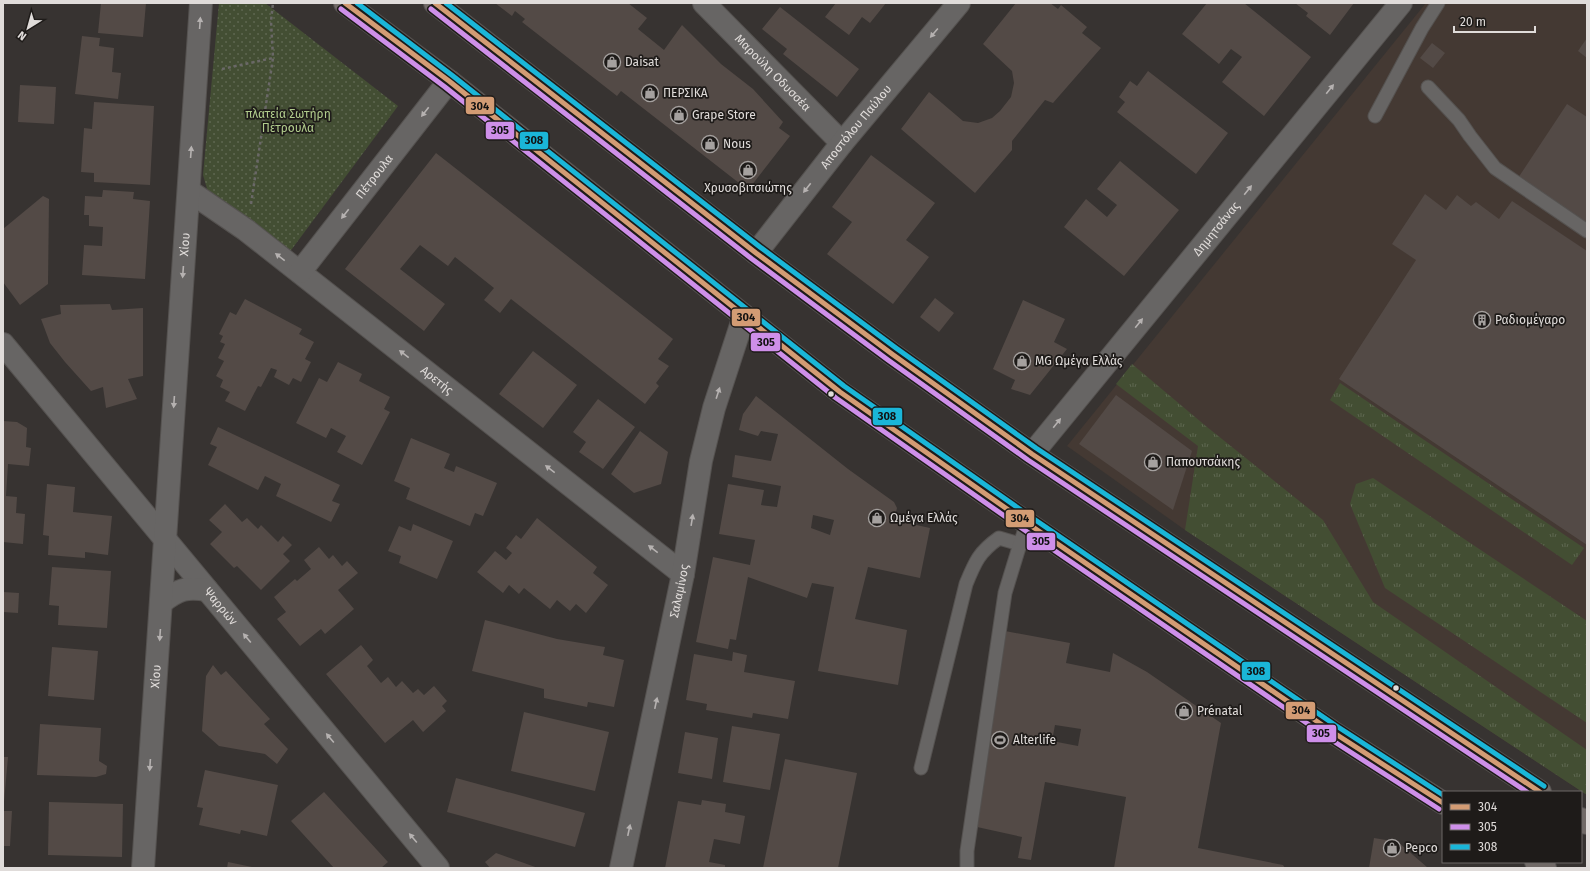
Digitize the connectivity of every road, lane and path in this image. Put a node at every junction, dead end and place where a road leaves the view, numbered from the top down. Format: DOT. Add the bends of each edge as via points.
graph roads {
  1 [pos="202,3"];
  2 [pos="273,3"];
  3 [pos="346,3"];
  4 [pos="435,3"];
  5 [pos="704,3"];
  6 [pos="959,3"];
  7 [pos="1401,3"];
  8 [pos="1438,3"];
  9 [pos="273,58"];
  10 [pos="197,74"];
  11 [pos="449,81"];
  12 [pos="1428,87"];
  13 [pos="1375,116"];
  14 [pos="842,143"];
  15 [pos="188,191"];
  16 [pos="246,230"];
  17 [pos="1587,231"];
  18 [pos="756,253"];
  19 [pos="300,272"];
  20 [pos="744,316"];
  21 [pos="3,344"];
  22 [pos="12,364"];
  23 [pos="1032,454"];
  24 [pos="168,486"];
  25 [pos="127,493"];
  26 [pos="1027,524"];
  27 [pos="166,540"];
  28 [pos="1020,544"];
  29 [pos="683,574"];
  30 [pos="207,590"];
  31 [pos="162,602"];
  32 [pos="921,768"];
  33 [pos="1538,791"];
  34 [pos="1442,802"];
  35 [pos="143,868"];
  36 [pos="438,868"];
  37 [pos="621,868"];
  38 [pos="967,868"];
  10 -- 1 [label="street, Χίου, one-way"];
  2 -- 9 [label="path"];
  3 -- 11 [label="main road"];
  4 -- 18 [label="main road"];
  5 -- 14 [label="street, Μαρούλη Οδυσσέα"];
  6 -- 14 [label="street, Αποστόλου Παύλου, one-way"];
  23 -- 7 [label="street, Δημητσάνας, one-way"];
  8 -- 13 [label="lane"];
  9 -- 10 [label="path"];
  9 -- 16 [label="path"];
  15 -- 10 [label="street, Χίου, one-way"];
  11 -- 19 [label="street, Πέτρουλα, one-way"];
  11 -- 20 [label="main road"];
  12 -- 17 [label="lane" via="1459,120 1495,168"];
  14 -- 18 [label="street, Αποστόλου Παύλου, one-way"];
  15 -- 16 [label="street, Αρετής"];
  15 -- 24 [label="street, Χίου, one-way"];
  19 -- 16 [label="street, Αρετής, one-way"];
  18 -- 23 [label="main road"];
  29 -- 19 [label="street, Αρετής, one-way"];
  20 -- 26 [label="main road" via="840,392"];
  29 -- 20 [label="street, Σαλαμίνος, one-way" via="701,461 712,415"];
  21 -- 22 [label="street, Ψαρρών"];
  22 -- 25 [label="street, Ψαρρών"];
  23 -- 33 [label="main road"];
  24 -- 25 [label="street" via="157,496"];
  24 -- 27 [label="street, Χίου"];
  25 -- 27 [label="street, Ψαρρών"];
  26 -- 28 [label="lane"];
  26 -- 34 [label="main road" via="1331,731"];
  27 -- 30 [label="street, Ψαρρών"];
  27 -- 31 [label="street, Χίου"];
  28 -- 32 [label="lane" via="999,538 976,560 966,584"];
  28 -- 38 [label="lane" via="1005,593 967,851"];
  37 -- 29 [label="street, Σαλαμίνος, one-way"];
  30 -- 31 [label="street" via="183,588"];
  36 -- 30 [label="street, Ψαρρών, one-way"];
  31 -- 35 [label="street, Χίου, one-way"];
}
